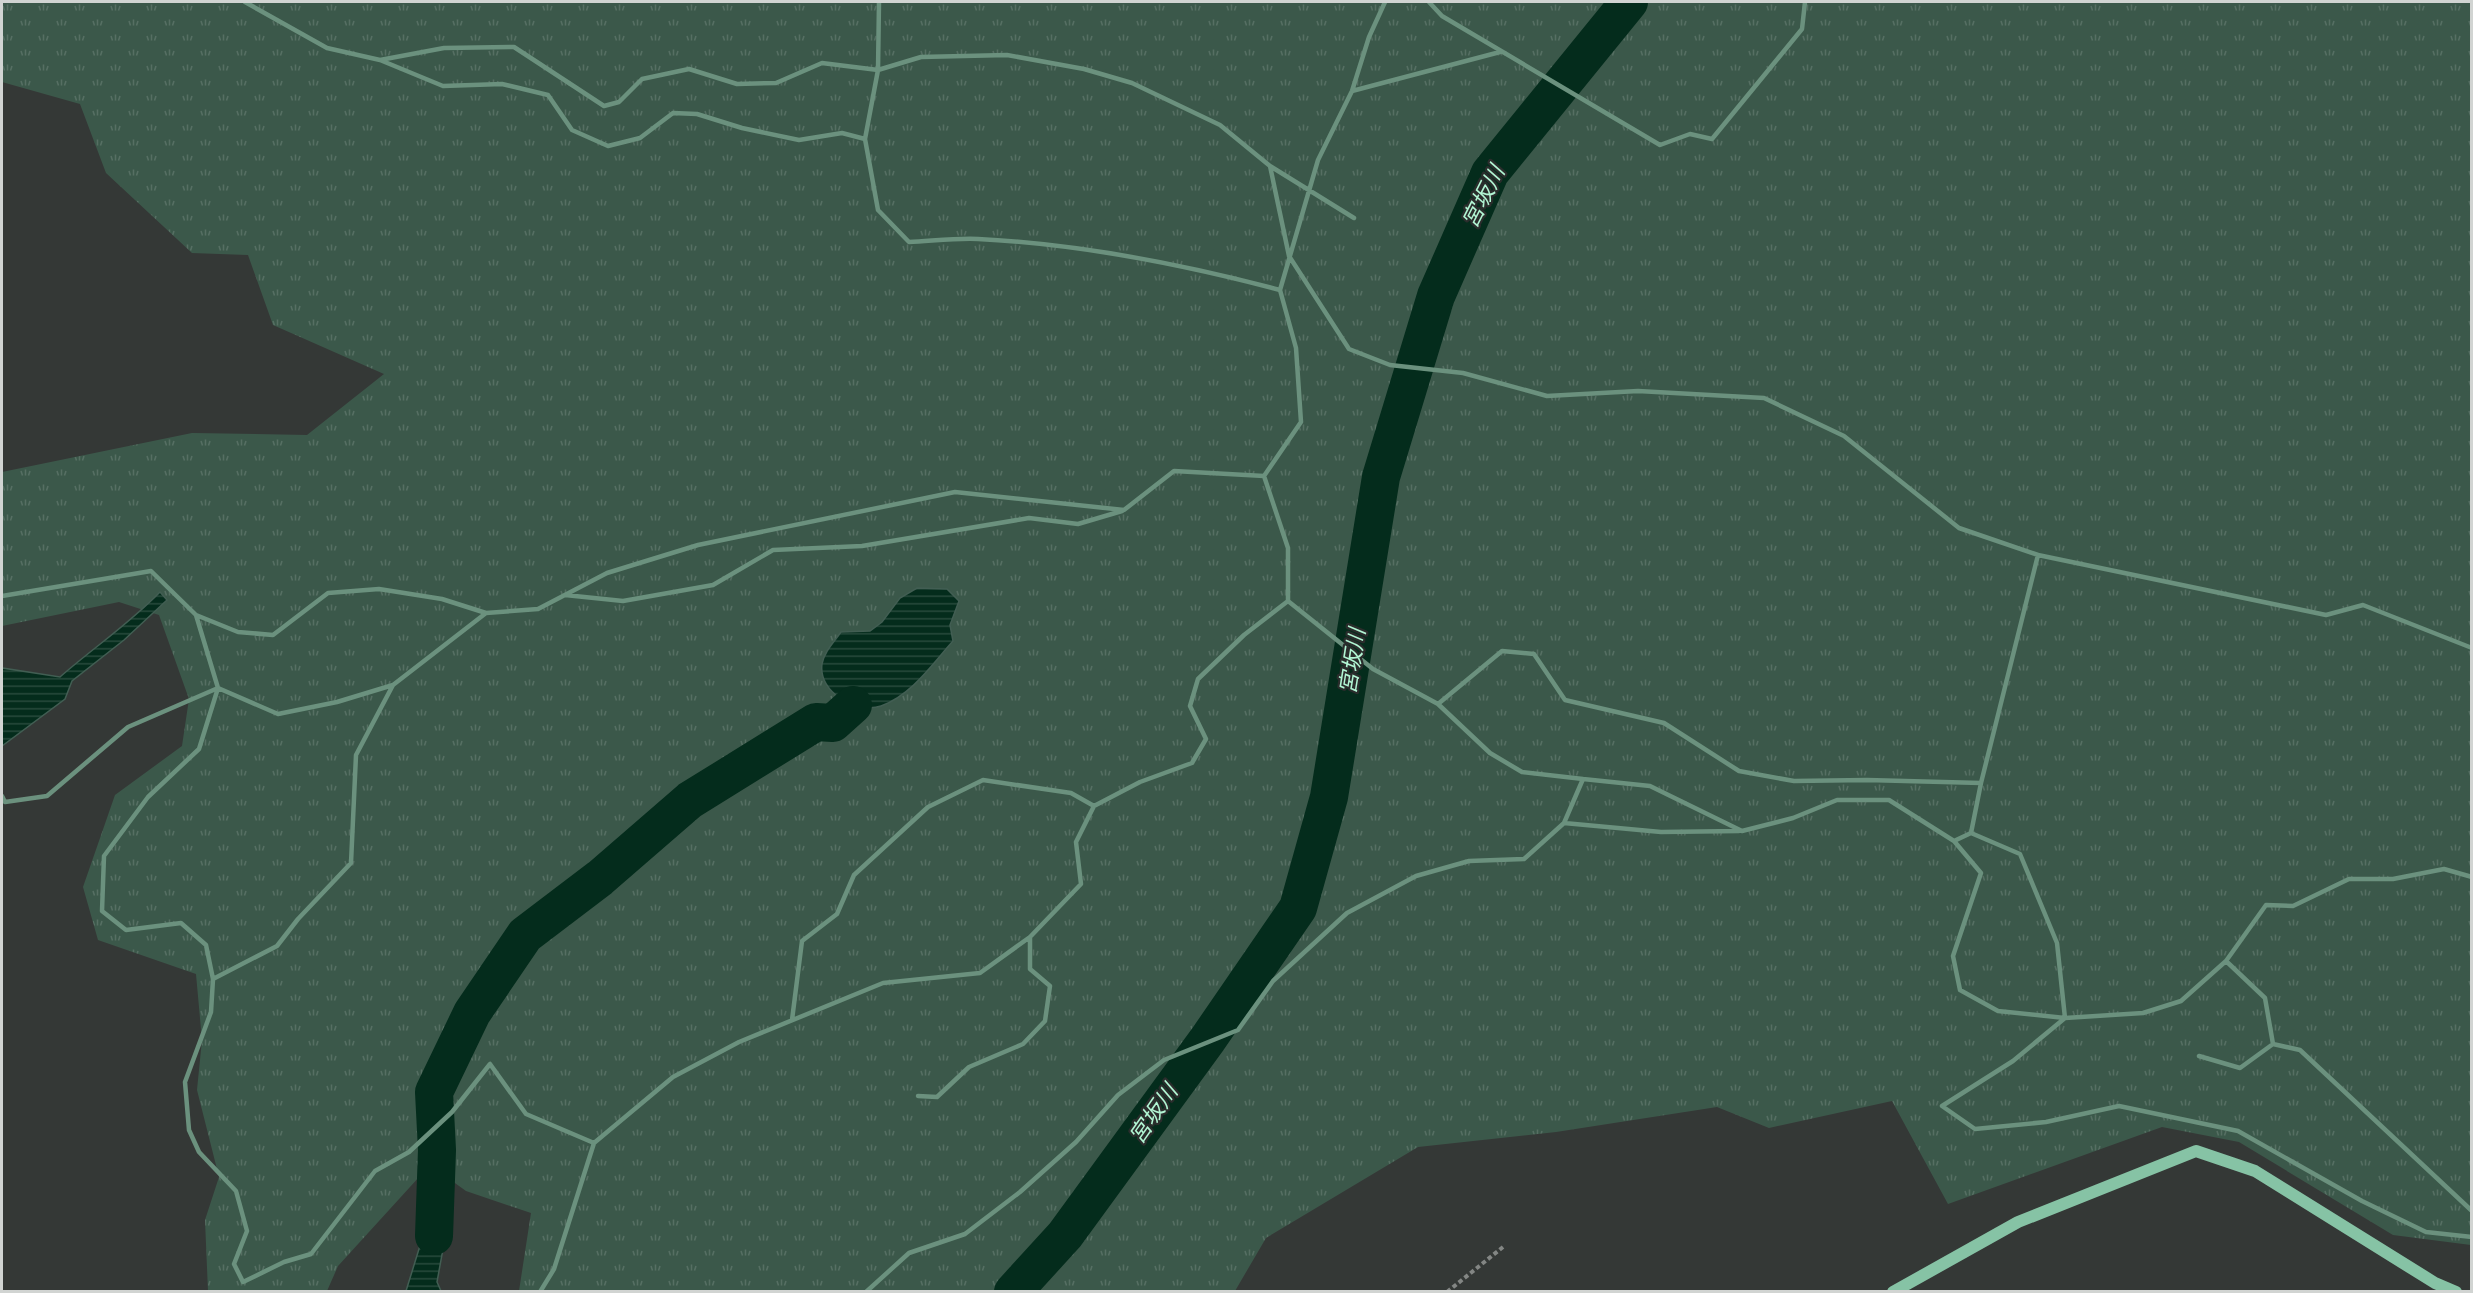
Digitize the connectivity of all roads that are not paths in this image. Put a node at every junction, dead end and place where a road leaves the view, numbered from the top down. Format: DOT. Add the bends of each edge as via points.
graph roads {
  1 [pos="244,2"];
  2 [pos="879,2"];
  3 [pos="1385,2"];
  4 [pos="1429,2"];
  5 [pos="1805,2"];
  6 [pos="1500,52"];
  7 [pos="380,60"];
  8 [pos="878,70"];
  9 [pos="1352,91"];
  10 [pos="864,139"];
  11 [pos="1270,166"];
  12 [pos="1309,188"];
  13 [pos="1354,218"];
  14 [pos="1289,256"];
  15 [pos="1280,290"];
  16 [pos="1264,476"];
  17 [pos="1124,510"];
  18 [pos="2038,555"];
  19 [pos="565,595"];
  20 [pos="2,596"];
  21 [pos="1288,601"];
  22 [pos="486,613"];
  23 [pos="196,615"];
  24 [pos="2472,648"];
  25 [pos="393,685"];
  26 [pos="218,687"];
  27 [pos="1438,704"];
  28 [pos="1583,779"];
  29 [pos="1981,783"];
  30 [pos="2,796"];
  31 [pos="1094,806"];
  32 [pos="1564,823"];
  33 [pos="1742,831"];
  34 [pos="1971,833"];
  35 [pos="1954,841"];
  36 [pos="2472,877"];
  37 [pos="1030,936"];
  38 [pos="2226,961"];
  39 [pos="213,980"];
  40 [pos="2065,1018"];
  41 [pos="792,1020"];
  42 [pos="2273,1044"];
  43 [pos="2199,1056"];
  44 [pos="918,1096"];
  45 [pos="594,1143"];
  46 [pos="2472,1211"];
  47 [pos="2472,1237"];
  48 [pos="540,1292"];
  49 [pos="866,1292"];
  50 [pos="1893,1292"];
  51 [pos="2456,1292"];
  1 -- 7 [label="lane" via="327,48"];
  2 -- 8 [label="lane"];
  3 -- 9 [label="lane"];
  4 -- 6 [label="lane" via="1442,16"];
  5 -- 6 [label="lane" via="1803,29 1712,139 1690,134 1660,145"];
  6 -- 9 [label="lane"];
  7 -- 8 [label="lane" via="444,48 514,48 604,106 619,102 642,79 689,69 737,84 776,83 822,63"];
  7 -- 10 [label="lane" via="443,86 502,84 548,95 572,130 608,146 640,138 673,113 697,114 798,140 842,133"];
  8 -- 10 [label="lane"];
  8 -- 11 [label="lane" via="921,57 1007,55 1084,69 1132,83 1220,125"];
  9 -- 12 [label="lane" via="1318,160"];
  10 -- 15 [label="lane" via="878,210 909,242 976,239 1058,245 1220,274"];
  11 -- 12 [label="lane"];
  11 -- 14 [label="lane"];
  12 -- 13 [label="lane"];
  12 -- 14 [label="lane"];
  14 -- 15 [label="lane"];
  14 -- 18 [label="lane" via="1349,349 1390,365 1463,373 1547,396 1638,392 1764,398 1844,436 1959,528"];
  15 -- 16 [label="lane" via="1296,348 1301,422"];
  16 -- 17 [label="lane" via="1174,471"];
  16 -- 21 [label="lane" via="1288,548"];
  17 -- 19 [label="lane" via="955,492 698,545 607,573"];
  17 -- 19 [label="lane" via="1078,524 1029,518 862,546 773,550 713,585 623,601"];
  18 -- 24 [label="lane" via="2326,615 2363,605"];
  18 -- 29 [label="lane"];
  19 -- 22 [label="lane" via="538,609"];
  20 -- 23 [label="lane" via="151,571"];
  21 -- 27 [label="lane" via="1373,669"];
  21 -- 31 [label="lane" via="1244,635 1198,680 1190,706 1206,740 1191,763 1140,782"];
  22 -- 23 [label="lane" via="442,599 380,589 328,593 273,635 238,632"];
  22 -- 25 [label="lane"];
  23 -- 26 [label="lane"];
  25 -- 26 [label="lane" via="278,714"];
  25 -- 39 [label="lane" via="356,755 351,863 277,946"];
  26 -- 30 [label="lane" via="128,727 46,796 4,802"];
  26 -- 39 [label="lane" via="199,749 148,797 104,856 102,911 126,930 181,923 206,945"];
  27 -- 28 [label="lane" via="1490,753 1522,772"];
  27 -- 29 [label="lane" via="1502,651 1534,654 1564,700 1664,723 1739,771 1794,781"];
  28 -- 32 [label="lane"];
  28 -- 33 [label="lane" via="1650,786"];
  29 -- 34 [label="lane"];
  31 -- 37 [label="lane" via="1076,842 1081,884"];
  31 -- 41 [label="lane" via="1071,793 983,780 928,807 854,875 837,914 802,941"];
  32 -- 33 [label="lane" via="1660,832"];
  32 -- 49 [label="lane" via="1524,859 1468,861 1416,876 1347,913 1273,981 1238,1030 1164,1060 1118,1095 1076,1142 1020,1192 965,1234 909,1253"];
  33 -- 35 [label="lane" via="1793,818 1837,800 1889,800"];
  34 -- 35 [label="lane"];
  34 -- 40 [label="lane" via="2020,854 2057,943"];
  35 -- 40 [label="lane" via="1981,873 1953,956 1960,990 1998,1011"];
  36 -- 38 [label="lane" via="2444,869 2393,879 2349,879 2293,906 2266,905"];
  37 -- 41 [label="lane" via="980,973 884,983"];
  37 -- 44 [label="lane" via="1030,969 1050,986 1045,1021 1023,1044 969,1067 937,1097"];
  38 -- 40 [label="lane" via="2181,1001 2143,1013"];
  38 -- 42 [label="lane" via="2265,998"];
  39 -- 45 [label="lane" via="211,1012 185,1082 189,1130 199,1152 236,1191 247,1231 234,1264 243,1282 311,1254 375,1171 409,1152 452,1112 490,1064 526,1114"];
  40 -- 47 [label="lane" via="2013,1060 1942,1106 1975,1129 2046,1122 2119,1106 2238,1131 2426,1232"];
  41 -- 45 [label="lane" via="739,1042 673,1077"];
  42 -- 43 [label="lane" via="2240,1068"];
  42 -- 46 [label="lane" via="2300,1050"];
  45 -- 48 [label="lane" via="554,1269"];
  50 -- 51 [label="street" via="2018,1222 2196,1151 2255,1171 2435,1283"];
}
